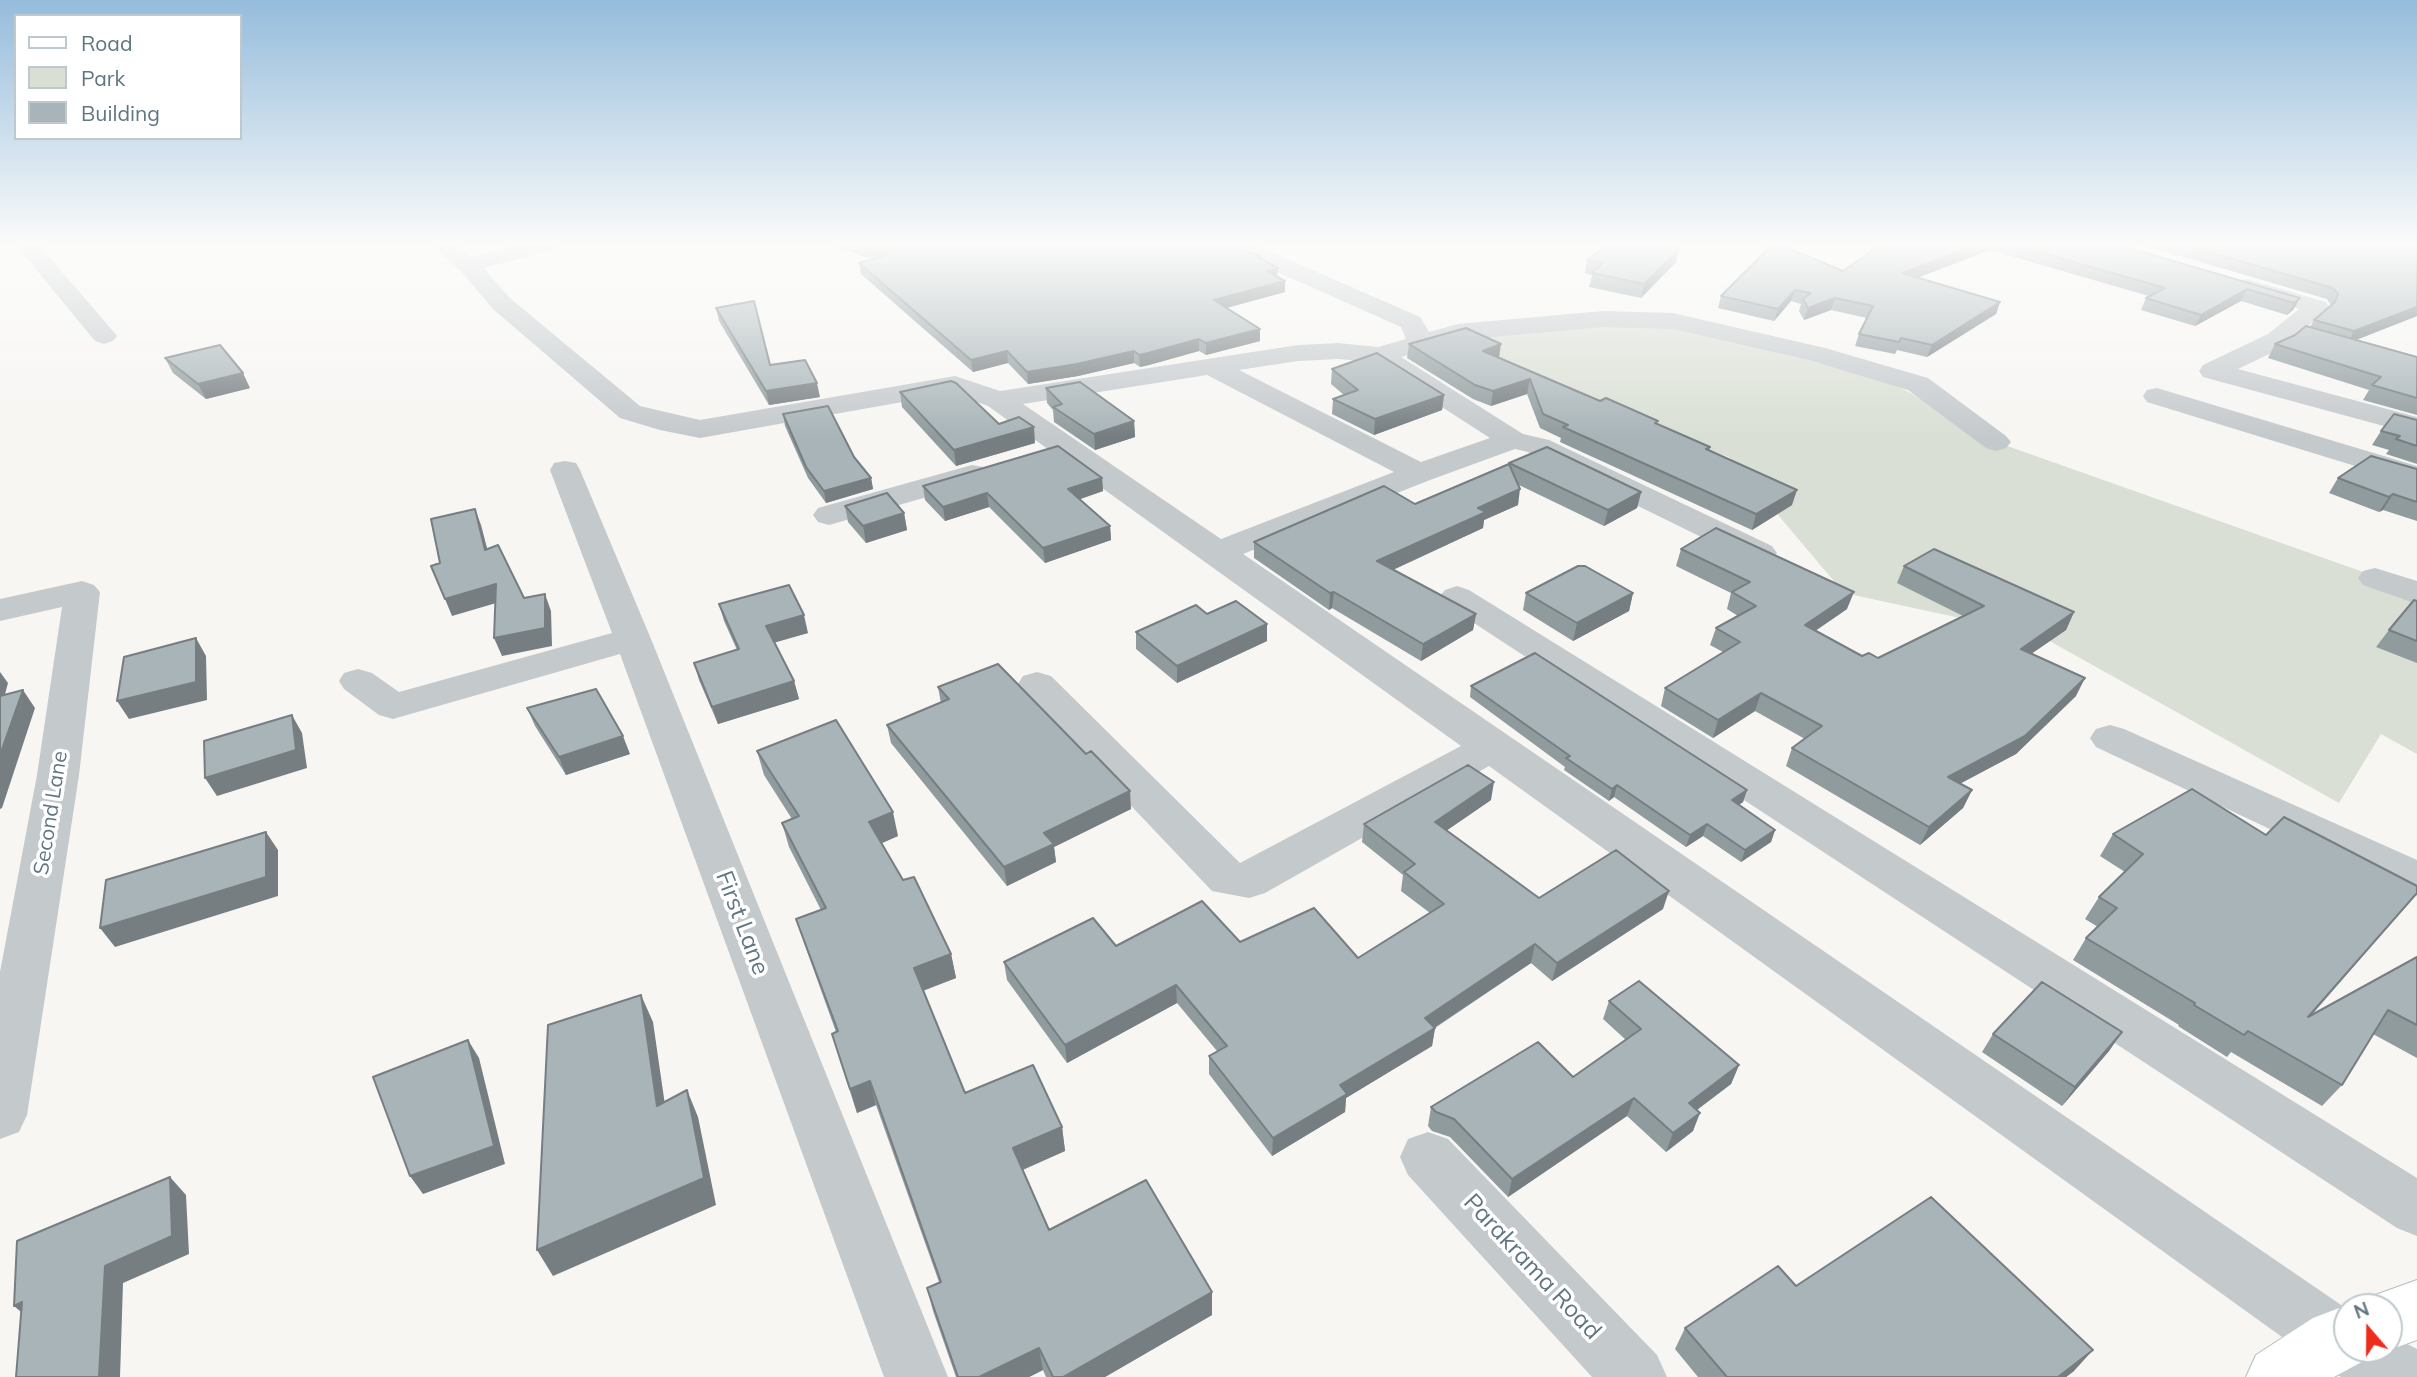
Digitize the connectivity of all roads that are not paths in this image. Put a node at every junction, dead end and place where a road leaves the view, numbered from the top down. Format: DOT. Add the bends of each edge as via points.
graph roads {
  1 [pos="80,308"];
  2 [pos="508,308"];
  3 [pos="1378,308"];
  4 [pos="2315,308"];
  5 [pos="104,336"];
  6 [pos="1422,344"];
  7 [pos="1379,355"];
  8 [pos="1210,367"];
  9 [pos="2157,396"];
  10 [pos="998,400"];
  11 [pos="2417,426"];
  12 [pos="1513,440"];
  13 [pos="1996,442"];
  14 [pos="1063,447"];
  15 [pos="565,470"];
  16 [pos="1419,473"];
  17 [pos="2417,476"];
  18 [pos="829,515"];
  19 [pos="1216,553"];
  20 [pos="1782,564"];
  21 [pos="2375,578"];
  22 [pos="2417,593"];
  23 [pos="1457,597"];
  24 [pos="0,610"];
  25 [pos="633,639"];
  26 [pos="358,681"];
  27 [pos="1037,684"];
  28 [pos="2110,738"];
  29 [pos="1491,747"];
  30 [pos="2417,879"];
  31 [pos="0,1115"];
  32 [pos="1428,1157"];
  33 [pos="2417,1209"];
  34 [pos="2333,1324"];
  35 [pos="2333,1349"];
  36 [pos="2387,1363"];
  37 [pos="916,1377"];
  38 [pos="1635,1377"];
  39 [pos="2278,1377"];
  40 [pos="2406,1377"];
  1 -- 5 [label="street"];
  2 -- 10 [label="street" via="630,412 670,424 700,429 956,384"];
  3 -- 6 [label="street" via="1411,323"];
  4 -- 11 [label="street" via="2277,340 2213,371"];
  6 -- 7 [label="street"];
  6 -- 13 [label="street" via="1471,330 1603,319 1673,321 1816,354 1919,384"];
  7 -- 8 [label="street" via="1298,353"];
  7 -- 12 [label="street"];
  8 -- 10 [label="street"];
  8 -- 16 [label="street"];
  9 -- 17 [label="street"];
  10 -- 14 [label="street"];
  12 -- 16 [label="street"];
  12 -- 20 [label="street" via="1538,446"];
  14 -- 18 [label="street"];
  14 -- 19 [label="street"];
  15 -- 25 [label="street, First Lane"];
  16 -- 19 [label="street"];
  19 -- 29 [label="street"];
  21 -- 22 [label="street"];
  23 -- 33 [label="street"];
  24 -- 31 [label="street, Second Lane" via="82,592 58,775"];
  25 -- 26 [label="street" via="393,706"];
  25 -- 37 [label="street, First Lane"];
  27 -- 29 [label="street" via="1228,879 1249,881"];
  28 -- 30 [label="street"];
  29 -- 34 [label="street"];
  32 -- 38 [label="street, Parakrama Road"];
  35 -- 39 [label="street"];
  36 -- 40 [label="street"];
}
